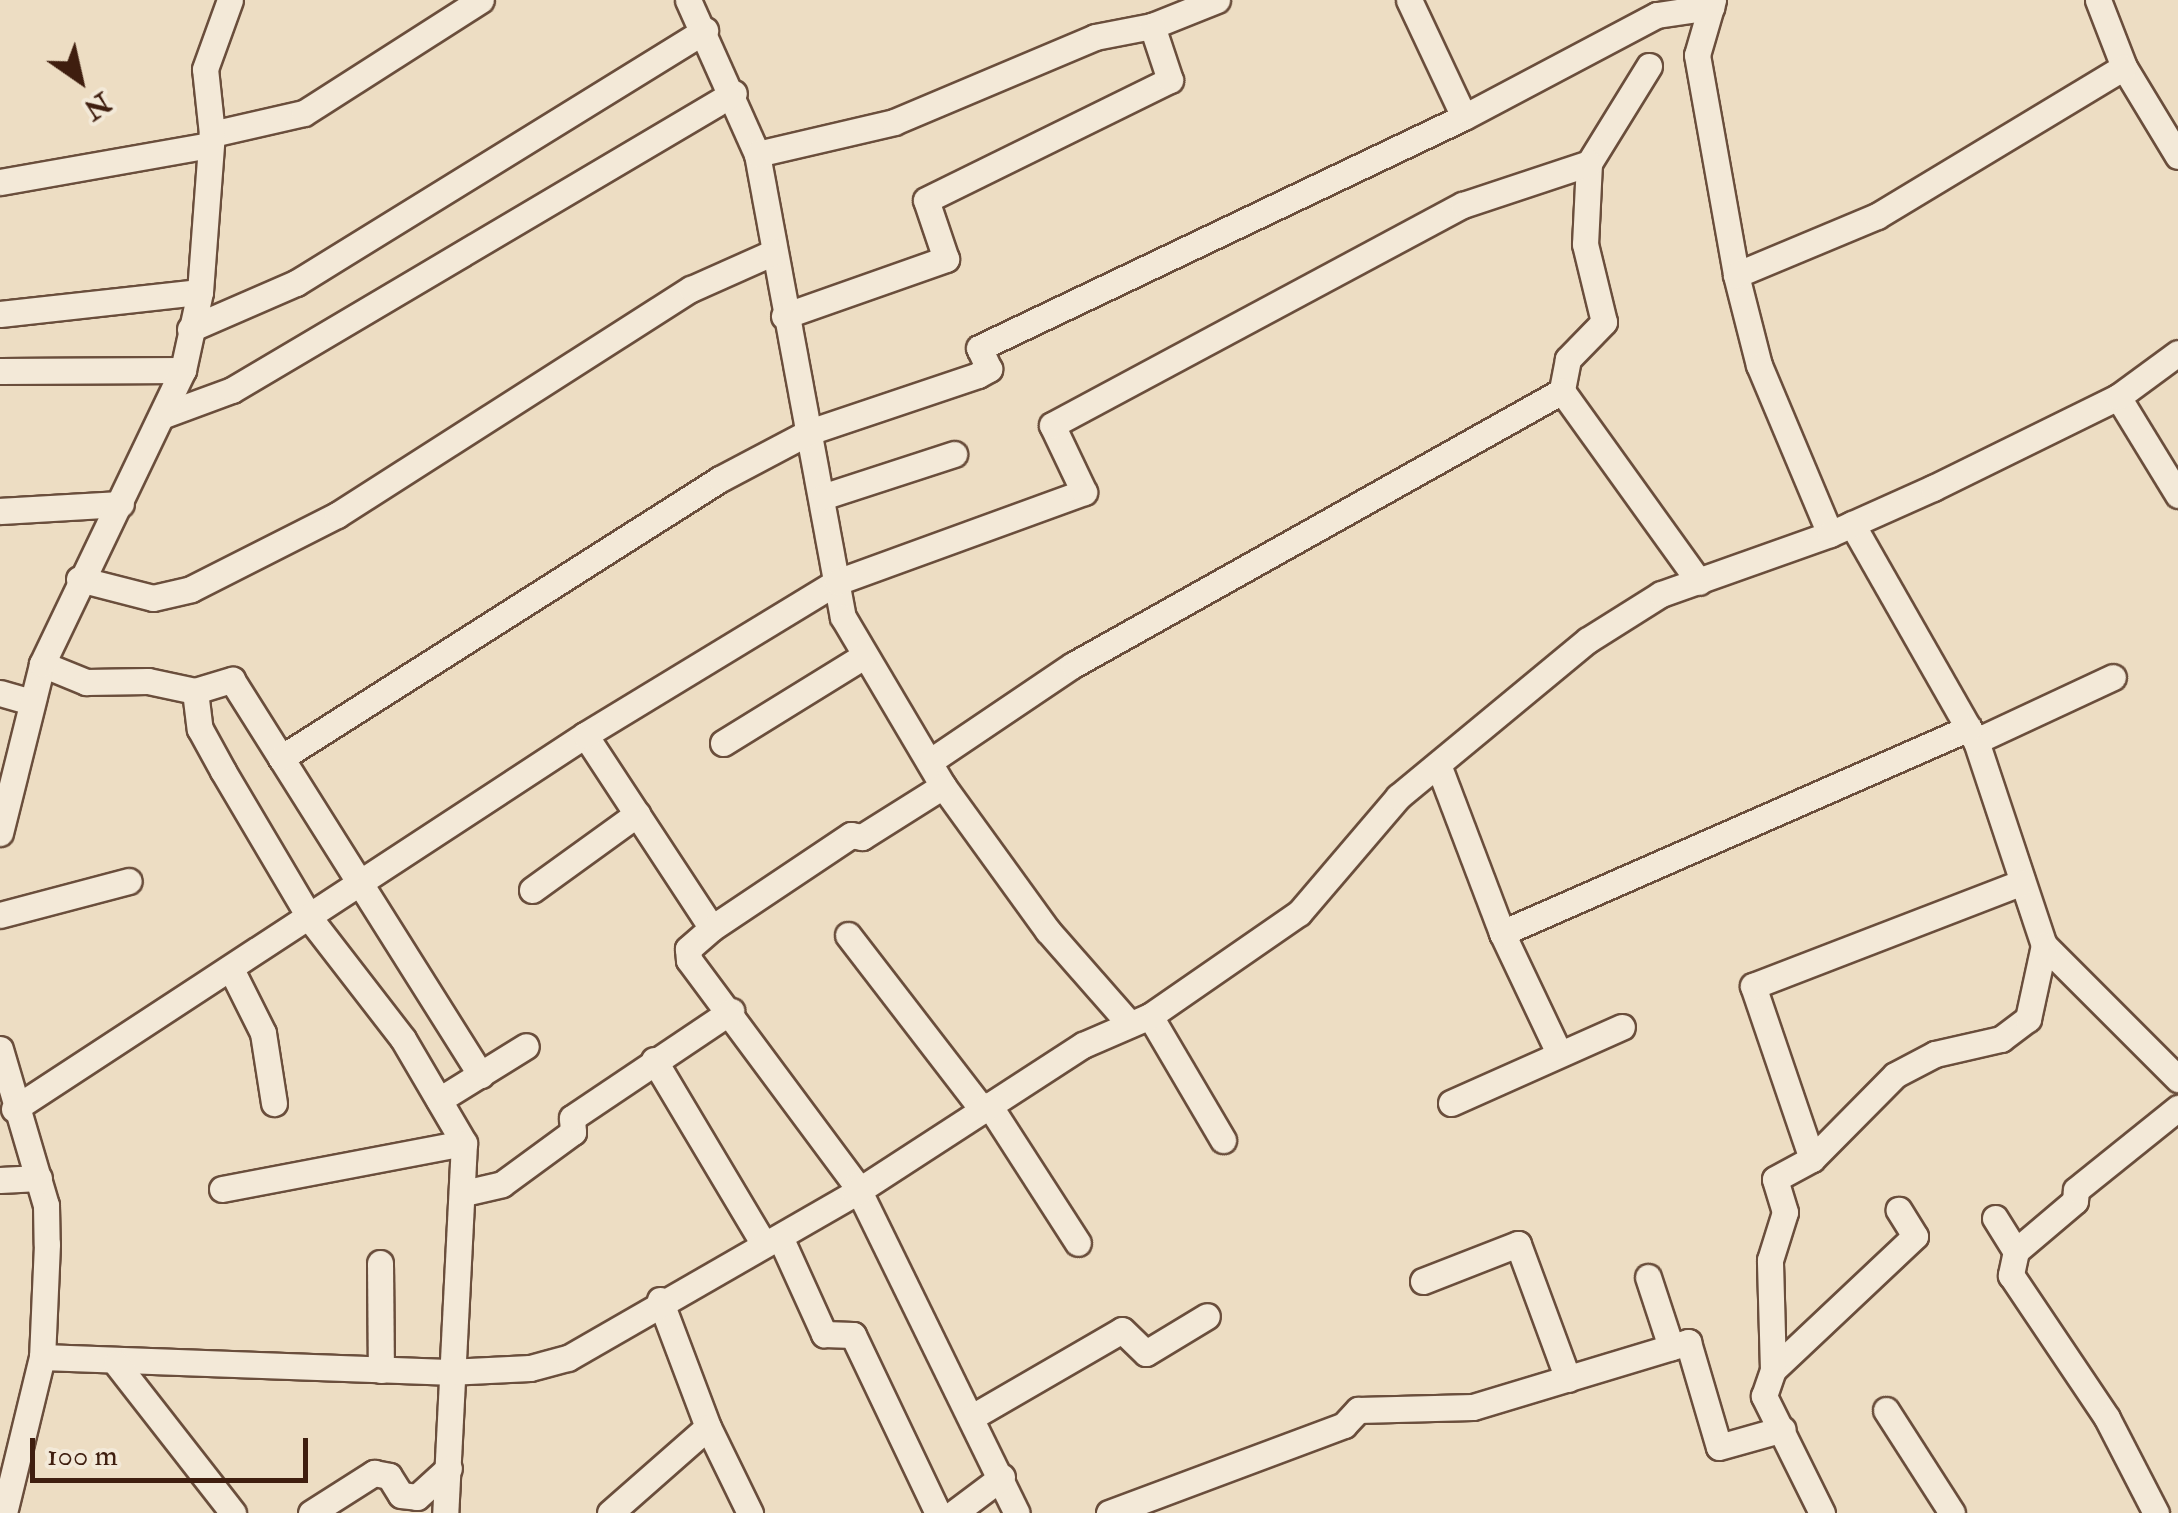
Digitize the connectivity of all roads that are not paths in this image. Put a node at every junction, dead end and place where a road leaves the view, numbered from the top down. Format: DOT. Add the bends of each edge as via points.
graph roads {
  1 [pos="230,0"];
  2 [pos="481,0"];
  3 [pos="688,0"];
  4 [pos="1217,0"];
  5 [pos="1409,0"];
  6 [pos="2098,0"];
  7 [pos="1712,3"];
  8 [pos="1152,26"];
  9 [pos="705,30"];
  10 [pos="1649,66"];
  11 [pos="2124,67"];
  12 [pos="734,93"];
  13 [pos="1464,117"];
  14 [pos="210,139"];
  15 [pos="757,154"];
  16 [pos="2178,156"];
  17 [pos="1589,163"];
  18 [pos="0,182"];
  19 [pos="774,252"];
  20 [pos="1736,274"];
  21 [pos="200,292"];
  22 [pos="0,314"];
  23 [pos="784,316"];
  24 [pos="190,329"];
  25 [pos="2178,352"];
  26 [pos="0,370"];
  27 [pos="183,370"];
  28 [pos="1562,391"];
  29 [pos="2118,397"];
  30 [pos="164,415"];
  31 [pos="809,432"];
  32 [pos="954,454"];
  33 [pos="2178,495"];
  34 [pos="822,498"];
  35 [pos="121,504"];
  36 [pos="0,511"];
  37 [pos="1841,529"];
  38 [pos="79,579"];
  39 [pos="837,582"];
  40 [pos="1699,582"];
  41 [pos="862,656"];
  42 [pos="42,664"];
  43 [pos="2113,677"];
  44 [pos="195,691"];
  45 [pos="0,693"];
  46 [pos="28,701"];
  47 [pos="1972,735"];
  48 [pos="585,736"];
  49 [pos="723,743"];
  50 [pos="281,758"];
  51 [pos="932,760"];
  52 [pos="1439,767"];
  53 [pos="942,786"];
  54 [pos="3,801"];
  55 [pos="637,814"];
  56 [pos="0,833"];
  57 [pos="129,881"];
  58 [pos="2022,882"];
  59 [pos="365,884"];
  60 [pos="532,890"];
  61 [pos="0,915"];
  62 [pos="312,920"];
  63 [pos="712,928"];
  64 [pos="1502,933"];
  65 [pos="848,935"];
  66 [pos="2044,945"];
  67 [pos="232,971"];
  68 [pos="731,1011"];
  69 [pos="1138,1019"];
  70 [pos="1622,1027"];
  71 [pos="526,1046"];
  72 [pos="0,1049"];
  73 [pos="1559,1053"];
  74 [pos="654,1060"];
  75 [pos="481,1075"];
  76 [pos="2178,1079"];
  77 [pos="440,1100"];
  78 [pos="274,1103"];
  79 [pos="1451,1103"];
  80 [pos="986,1108"];
  81 [pos="2178,1108"];
  82 [pos="14,1109"];
  83 [pos="1223,1140"];
  84 [pos="464,1143"];
  85 [pos="1812,1159"];
  86 [pos="39,1178"];
  87 [pos="0,1180"];
  88 [pos="222,1189"];
  89 [pos="464,1192"];
  90 [pos="855,1194"];
  91 [pos="1899,1210"];
  92 [pos="1995,1218"];
  93 [pos="772,1240"];
  94 [pos="1078,1243"];
  95 [pos="2016,1251"];
  96 [pos="380,1263"];
  97 [pos="1648,1277"];
  98 [pos="1423,1281"];
  99 [pos="660,1300"];
  100 [pos="1207,1316"];
  101 [pos="1671,1347"];
  102 [pos="42,1358"];
  103 [pos="116,1363"];
  104 [pos="381,1370"];
  105 [pos="1773,1370"];
  106 [pos="448,1372"];
  107 [pos="1568,1379"];
  108 [pos="1886,1410"];
  109 [pos="972,1417"];
  110 [pos="708,1427"];
  111 [pos="1783,1430"];
  112 [pos="449,1468"];
  113 [pos="1002,1478"];
  114 [pos="1813,1510"];
  115 [pos="4,1513"];
  116 [pos="234,1513"];
  117 [pos="311,1513"];
  118 [pos="445,1513"];
  119 [pos="610,1513"];
  120 [pos="750,1513"];
  121 [pos="938,1513"];
  122 [pos="954,1513"];
  123 [pos="1018,1513"];
  124 [pos="1109,1513"];
  125 [pos="1952,1513"];
  126 [pos="2156,1513"];
  1 -- 14 [label="street" via="205,69"];
  2 -- 14 [label="street" via="304,113"];
  3 -- 9 [label="street"];
  4 -- 8 [label="street"];
  5 -- 13 [label="street"];
  6 -- 11 [label="street"];
  7 -- 13 [label="street" via="1657,15"];
  7 -- 20 [label="street" via="1697,56"];
  8 -- 15 [label="street" via="1095,38 894,122"];
  8 -- 23 [label="street" via="1170,80 926,200 946,259"];
  9 -- 12 [label="street"];
  9 -- 24 [label="street" via="296,284"];
  10 -- 17 [label="street"];
  11 -- 16 [label="street"];
  11 -- 20 [label="street" via="1877,216"];
  12 -- 15 [label="street"];
  12 -- 30 [label="street" via="232,390"];
  13 -- 31 [label="street" via="979,348 988,369 978,374"];
  14 -- 18 [label="street"];
  14 -- 21 [label="street"];
  15 -- 19 [label="street"];
  17 -- 28 [label="street" via="1584,244 1604,322 1568,360"];
  17 -- 39 [label="street" via="1463,205 1052,425 1084,492"];
  19 -- 23 [label="street"];
  19 -- 38 [label="street" via="691,289 338,515 192,590 154,598"];
  20 -- 37 [label="street" via="1758,365"];
  21 -- 22 [label="street"];
  21 -- 24 [label="street"];
  23 -- 31 [label="street"];
  24 -- 27 [label="street"];
  25 -- 29 [label="street"];
  26 -- 27 [label="street"];
  27 -- 30 [label="street"];
  28 -- 40 [label="street"];
  28 -- 51 [label="street" via="1073,665"];
  29 -- 33 [label="street"];
  29 -- 37 [label="street"];
  30 -- 35 [label="street"];
  31 -- 34 [label="street"];
  31 -- 50 [label="street" via="598,554"];
  32 -- 34 [label="street"];
  34 -- 39 [label="street"];
  35 -- 36 [label="street"];
  35 -- 38 [label="street"];
  37 -- 40 [label="street"];
  37 -- 47 [label="street"];
  38 -- 42 [label="street"];
  39 -- 41 [label="street" via="843,618"];
  39 -- 48 [label="street"];
  40 -- 52 [label="street" via="1661,594 1588,640"];
  41 -- 49 [label="street"];
  41 -- 51 [label="street"];
  42 -- 44 [label="street" via="86,682 148,680"];
  42 -- 46 [label="street"];
  43 -- 47 [label="street"];
  44 -- 50 [label="street" via="232,680"];
  44 -- 62 [label="street" via="200,728"];
  45 -- 46 [label="street"];
  46 -- 54 [label="street"];
  47 -- 58 [label="street"];
  47 -- 64 [label="street"];
  48 -- 55 [label="street"];
  48 -- 59 [label="street"];
  50 -- 59 [label="street"];
  51 -- 53 [label="street"];
  52 -- 64 [label="street"];
  52 -- 69 [label="street" via="1398,798 1298,913"];
  53 -- 63 [label="street" via="862,837 851,835"];
  53 -- 69 [label="street" via="1048,931"];
  54 -- 56 [label="street"];
  55 -- 60 [label="street"];
  55 -- 63 [label="street"];
  57 -- 61 [label="street"];
  58 -- 66 [label="street"];
  58 -- 85 [label="street" via="1753,986"];
  59 -- 62 [label="street"];
  59 -- 75 [label="street"];
  62 -- 67 [label="street"];
  62 -- 77 [label="street"];
  63 -- 68 [label="street" via="688,950 689,960"];
  64 -- 73 [label="street"];
  65 -- 80 [label="street"];
  66 -- 76 [label="street"];
  66 -- 85 [label="street" via="2028,1019 2001,1039 1936,1054 1895,1075"];
  67 -- 78 [label="street" via="263,1033"];
  67 -- 82 [label="street"];
  68 -- 74 [label="street"];
  68 -- 90 [label="street" via="845,1170"];
  69 -- 80 [label="street"];
  69 -- 83 [label="street"];
  70 -- 73 [label="street"];
  71 -- 75 [label="street"];
  72 -- 82 [label="street"];
  73 -- 79 [label="street"];
  74 -- 89 [label="street" via="572,1118 573,1132 502,1184"];
  74 -- 93 [label="street"];
  75 -- 77 [label="street"];
  77 -- 84 [label="street"];
  80 -- 90 [label="street"];
  80 -- 94 [label="street"];
  81 -- 95 [label="street" via="2076,1190 2075,1201"];
  82 -- 86 [label="street"];
  84 -- 88 [label="street"];
  84 -- 89 [label="street"];
  85 -- 105 [label="street" via="1776,1179 1785,1212 1770,1260"];
  86 -- 87 [label="street"];
  86 -- 102 [label="street" via="48,1244"];
  89 -- 106 [label="street"];
  90 -- 93 [label="street"];
  90 -- 109 [label="street"];
  91 -- 105 [label="street" via="1914,1236"];
  92 -- 95 [label="street"];
  93 -- 99 [label="street"];
  93 -- 121 [label="street" via="824,1334 853,1335"];
  95 -- 126 [label="street" via="2010,1276 2106,1418"];
  96 -- 104 [label="street"];
  97 -- 101 [label="street"];
  98 -- 107 [label="street" via="1518,1244"];
  99 -- 106 [label="street" via="568,1358 530,1368"];
  99 -- 110 [label="street"];
  100 -- 109 [label="street" via="1146,1352 1122,1330"];
  101 -- 107 [label="street"];
  101 -- 111 [label="street" via="1692,1346 1719,1448"];
  102 -- 103 [label="street"];
  102 -- 115 [label="street"];
  103 -- 104 [label="street"];
  103 -- 116 [label="street"];
  104 -- 106 [label="street"];
  105 -- 111 [label="street" via="1764,1396"];
  106 -- 112 [label="street"];
  107 -- 124 [label="street" via="1461,1409 1358,1410 1344,1425"];
  108 -- 125 [label="street"];
  109 -- 113 [label="street"];
  110 -- 119 [label="street"];
  110 -- 120 [label="street"];
  111 -- 114 [label="street"];
  112 -- 117 [label="street" via="417,1496 402,1495 389,1476 374,1473"];
  112 -- 118 [label="street"];
  113 -- 122 [label="street"];
  113 -- 123 [label="street"];
}
